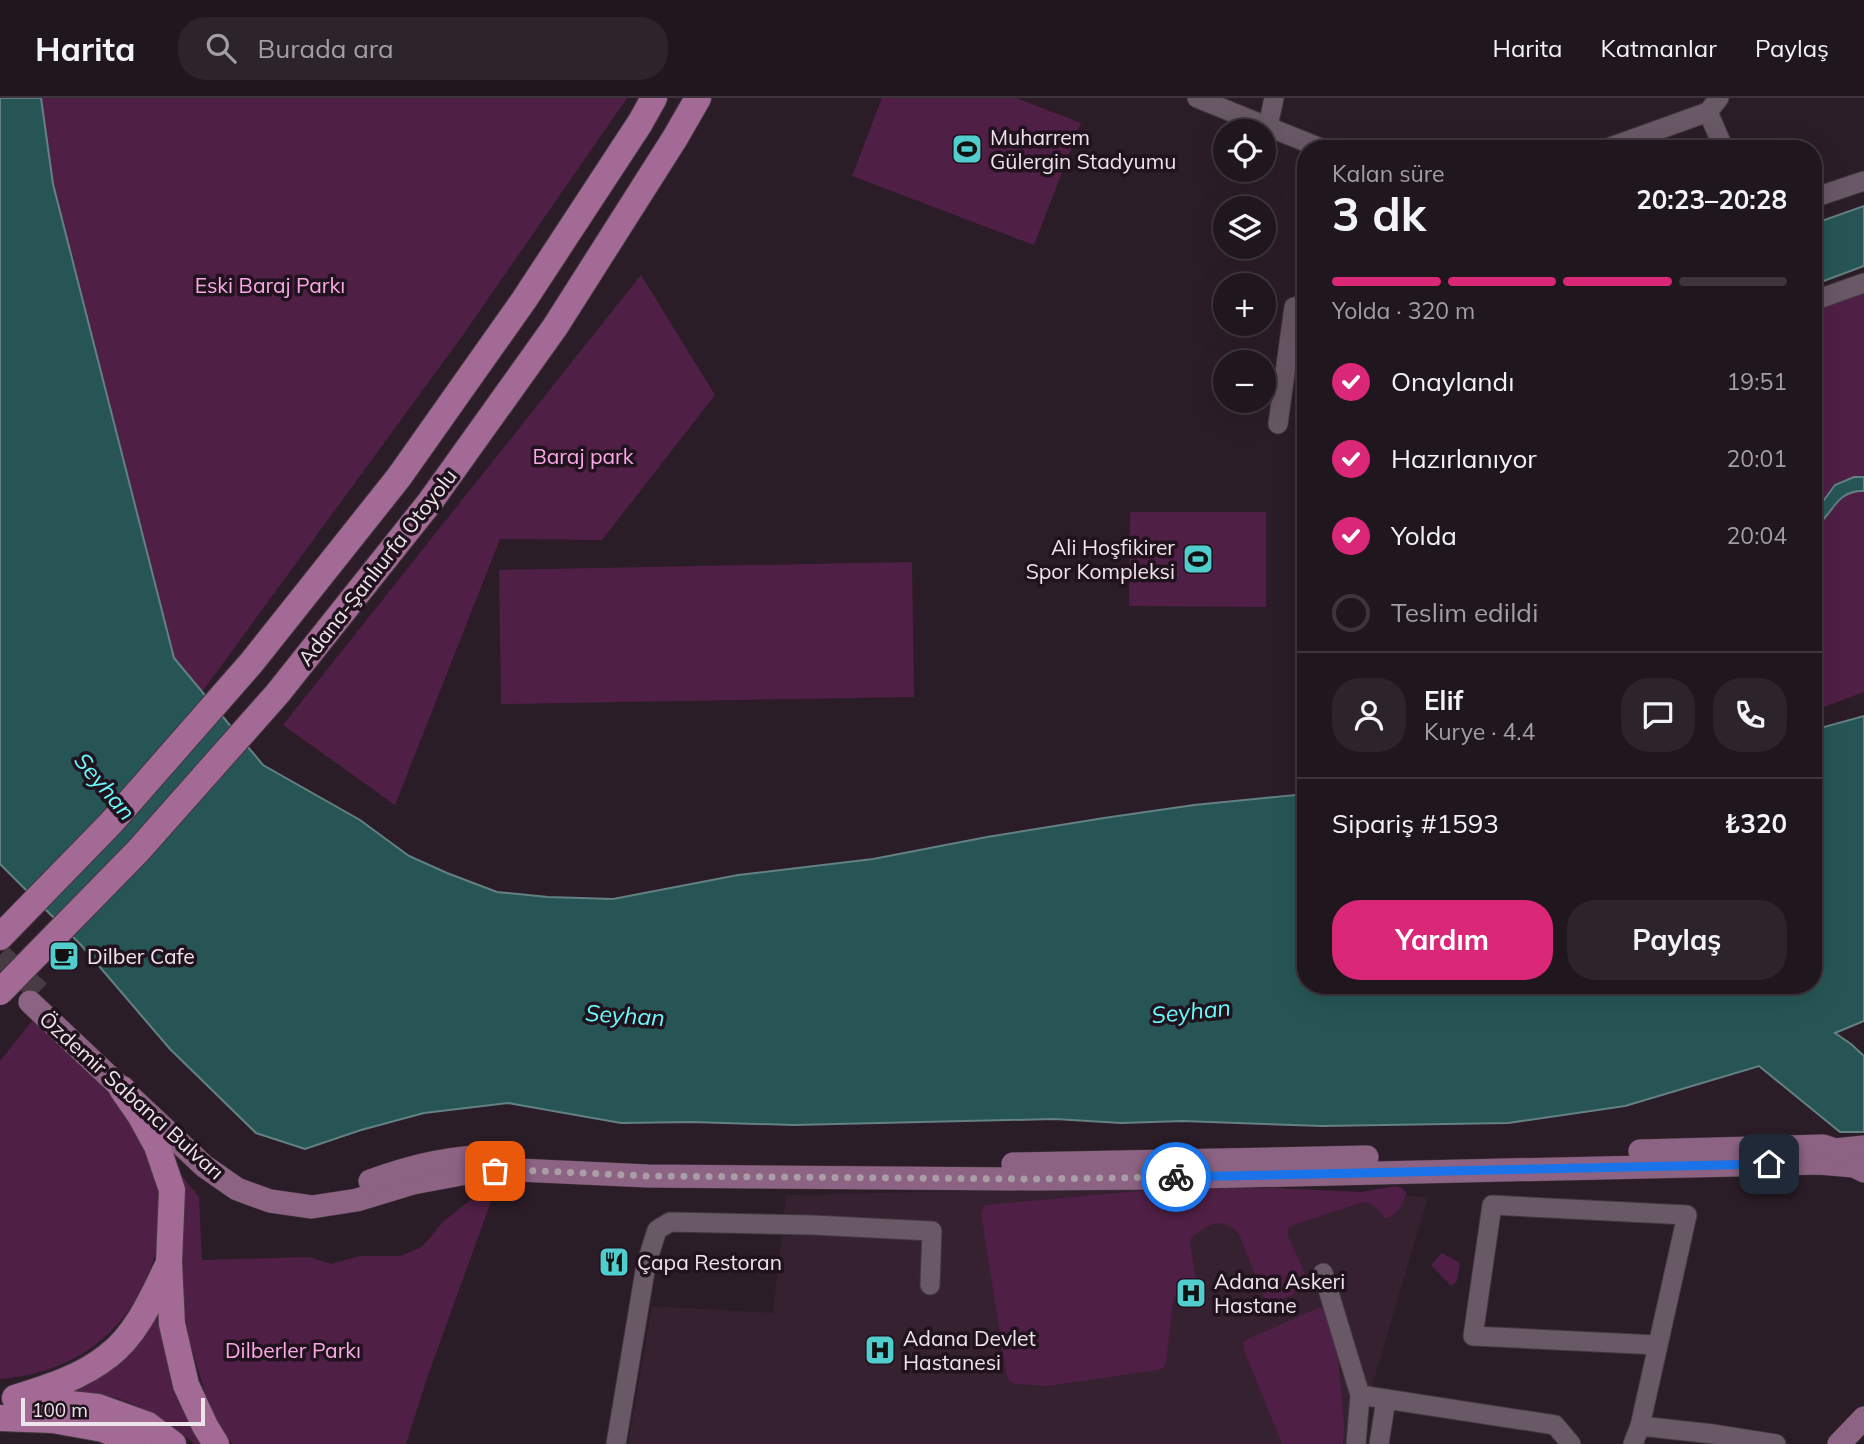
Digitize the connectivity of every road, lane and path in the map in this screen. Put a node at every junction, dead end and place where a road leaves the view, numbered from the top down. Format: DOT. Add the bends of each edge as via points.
graph roads {
  1 [pos="654,98"];
  2 [pos="698,98"];
  3 [pos="1198,98"];
  4 [pos="1274,98"];
  5 [pos="1713,105"];
  6 [pos="1252,119"];
  7 [pos="1269,119"];
  8 [pos="1276,129"];
  9 [pos="1302,140"];
  10 [pos="1647,140"];
  11 [pos="1722,140"];
  12 [pos="1864,181"];
  13 [pos="1822,195"];
  14 [pos="1864,283"];
  15 [pos="1822,299"];
  16 [pos="1297,307"];
  17 [pos="1278,424"];
  18 [pos="0,937"];
  19 [pos="0,992"];
  20 [pos="122,1089"];
  21 [pos="1864,1147"];
  22 [pos="1829,1156"];
  23 [pos="1864,1171"];
  24 [pos="1864,1180"];
  25 [pos="169,1262"];
  26 [pos="1323,1273"];
  27 [pos="930,1285"];
  28 [pos="1657,1345"];
  29 [pos="1360,1395"];
  30 [pos="1386,1399"];
  31 [pos="5,1404"];
  32 [pos="1864,1418"];
  33 [pos="1636,1435"];
  34 [pos="138,1444"];
  35 [pos="173,1444"];
  36 [pos="216,1444"];
  37 [pos="615,1444"];
  38 [pos="1356,1444"];
  39 [pos="1379,1444"];
  40 [pos="1571,1444"];
  41 [pos="1776,1444"];
  42 [pos="1839,1444"];
  1 -- 18 [label="highway, Adana-Şanlıurfa Otoyolu" via="524,300 399,477 252,662 111,823"];
  2 -- 19 [label="highway, Adana-Şanlıurfa Otoyolu, bridge" via="555,327 430,502 278,693 138,851"];
  3 -- 6 [label="street"];
  4 -- 7 [label="street"];
  5 -- 10 [label="street"];
  5 -- 11 [label="street"];
  8 -- 9 [label="street"];
  12 -- 13 [label="street"];
  14 -- 15 [label="street"];
  16 -- 17 [label="street"];
  20 -- 22 [label="main road, Özdemir Sabancı Bulvarı" via="204,1166 237,1189 270,1201 312,1207 471,1172 518,1170 648,1176 1048,1179"];
  20 -- 22 [label="main road, Özdemir Sabancı Bulvarı" via="34,997 213,1156 275,1189 313,1192 357,1186 404,1169 468,1156 989,1164 1823,1146"];
  20 -- 25 [label="highway" via="157,1146 172,1190"];
  21 -- 22 [label="main road, Özdemir Sabancı Bulvarı"];
  22 -- 23 [label="main road, Özdemir Sabancı Bulvarı"];
  22 -- 24 [label="main road"];
  25 -- 31 [label="highway" via="149,1304 109,1356 80,1374"];
  25 -- 36 [label="highway" via="172,1324 183,1375"];
  26 -- 29 [label="street"];
  27 -- 37 [label="street" via="932,1231 670,1222 657,1230 646,1265"];
  28 -- 28 [label="street" via="1687,1215 1492,1205 1473,1336"];
  28 -- 33 [label="street"];
  29 -- 30 [label="street"];
  29 -- 38 [label="street"];
  30 -- 39 [label="street"];
  30 -- 40 [label="street" via="1555,1425"];
  31 -- 34 [label="highway" via="53,1420 103,1429"];
  31 -- 35 [label="highway" via="98,1407 148,1425"];
  32 -- 42 [label="main road"];
  33 -- 41 [label="street" via="1713,1434"];
}
